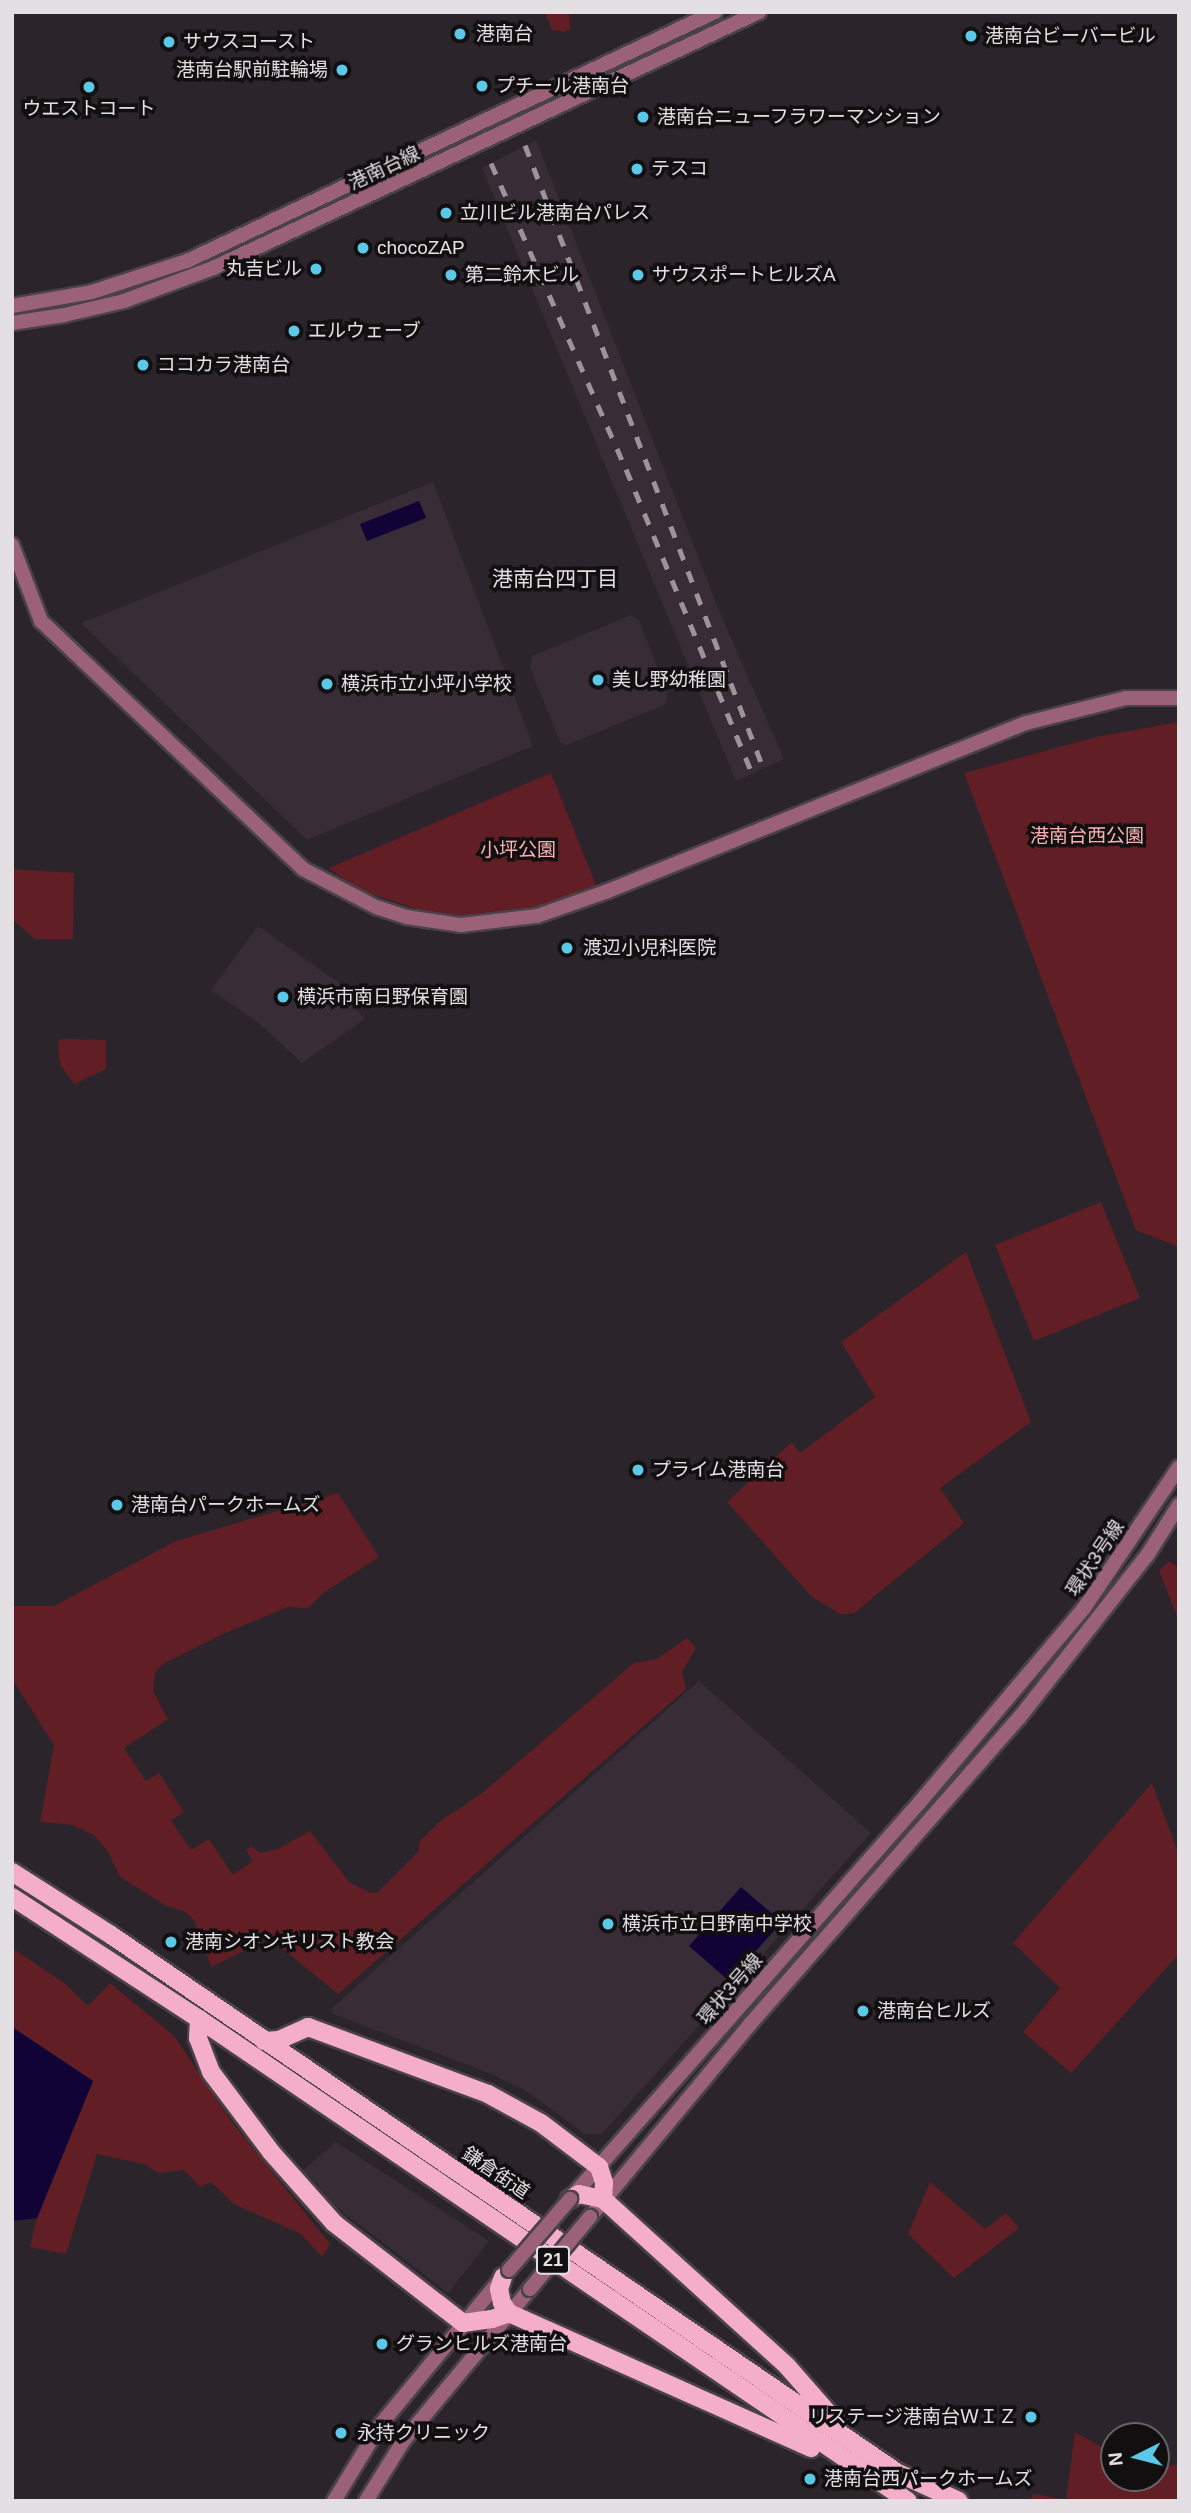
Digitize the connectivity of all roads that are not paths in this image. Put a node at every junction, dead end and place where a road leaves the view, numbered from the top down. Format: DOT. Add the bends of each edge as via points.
graph roads {
  1 [pos="715,12"];
  2 [pos="759,12"];
  3 [pos="12,306"];
  4 [pos="12,323"];
  5 [pos="12,545"];
  6 [pos="1179,698"];
  7 [pos="1179,1467"];
  8 [pos="1179,1505"];
  9 [pos="12,1872"];
  10 [pos="12,1896"];
  11 [pos="199,2019"];
  12 [pos="264,2041"];
  13 [pos="599,2167"];
  14 [pos="570,2199"];
  15 [pos="603,2199"];
  16 [pos="506,2274"];
  17 [pos="509,2313"];
  18 [pos="463,2323"];
  19 [pos="857,2445"];
  20 [pos="859,2470"];
  21 [pos="334,2501"];
  22 [pos="366,2501"];
  23 [pos="908,2501"];
  24 [pos="959,2501"];
  1 -- 3 [label="street, 港南台線" via="187,261 92,292"];
  2 -- 4 [label="street, 港南台線" via="213,268 124,301"];
  5 -- 6 [label="street" via="41,621 303,869 376,907 406,917 461,925 537,916 608,891 1026,723 1126,698"];
  7 -- 13 [label="street, 環状3号線" via="1084,1608"];
  8 -- 15 [label="street, 環状3号線" via="1148,1554 1019,1718"];
  9 -- 12 [label="main road, 鎌倉街道 / 21"];
  10 -- 11 [label="main road, 鎌倉街道 / 21"];
  11 -- 18 [label="main road" via="198,2038 211,2072 271,2152 334,2223"];
  11 -- 20 [label="main road, 鎌倉街道 / 21"];
  12 -- 13 [label="main road" via="279,2040 309,2027 488,2094 541,2123"];
  12 -- 19 [label="main road, 鎌倉街道 / 21"];
  13 -- 14 [label="street, 環状3号線"];
  13 -- 15 [label="main road"];
  14 -- 15 [label="main road" via="579,2194"];
  14 -- 16 [label="street, 環状3号線, bridge"];
  15 -- 17 [label="street, 環状3号線, bridge"];
  15 -- 19 [label="main road, 21" via="787,2366"];
  16 -- 17 [label="main road" via="499,2290"];
  16 -- 18 [label="street, 環状3号線"];
  17 -- 18 [label="main road"];
  17 -- 20 [label="main road, 21"];
  17 -- 22 [label="street, 環状3号線" via="404,2440"];
  18 -- 21 [label="street, 環状3号線" via="381,2424"];
  19 -- 24 [label="main road, 鎌倉街道 / 21" via="898,2473"];
  20 -- 23 [label="main road, 鎌倉街道 / 21"];
}
